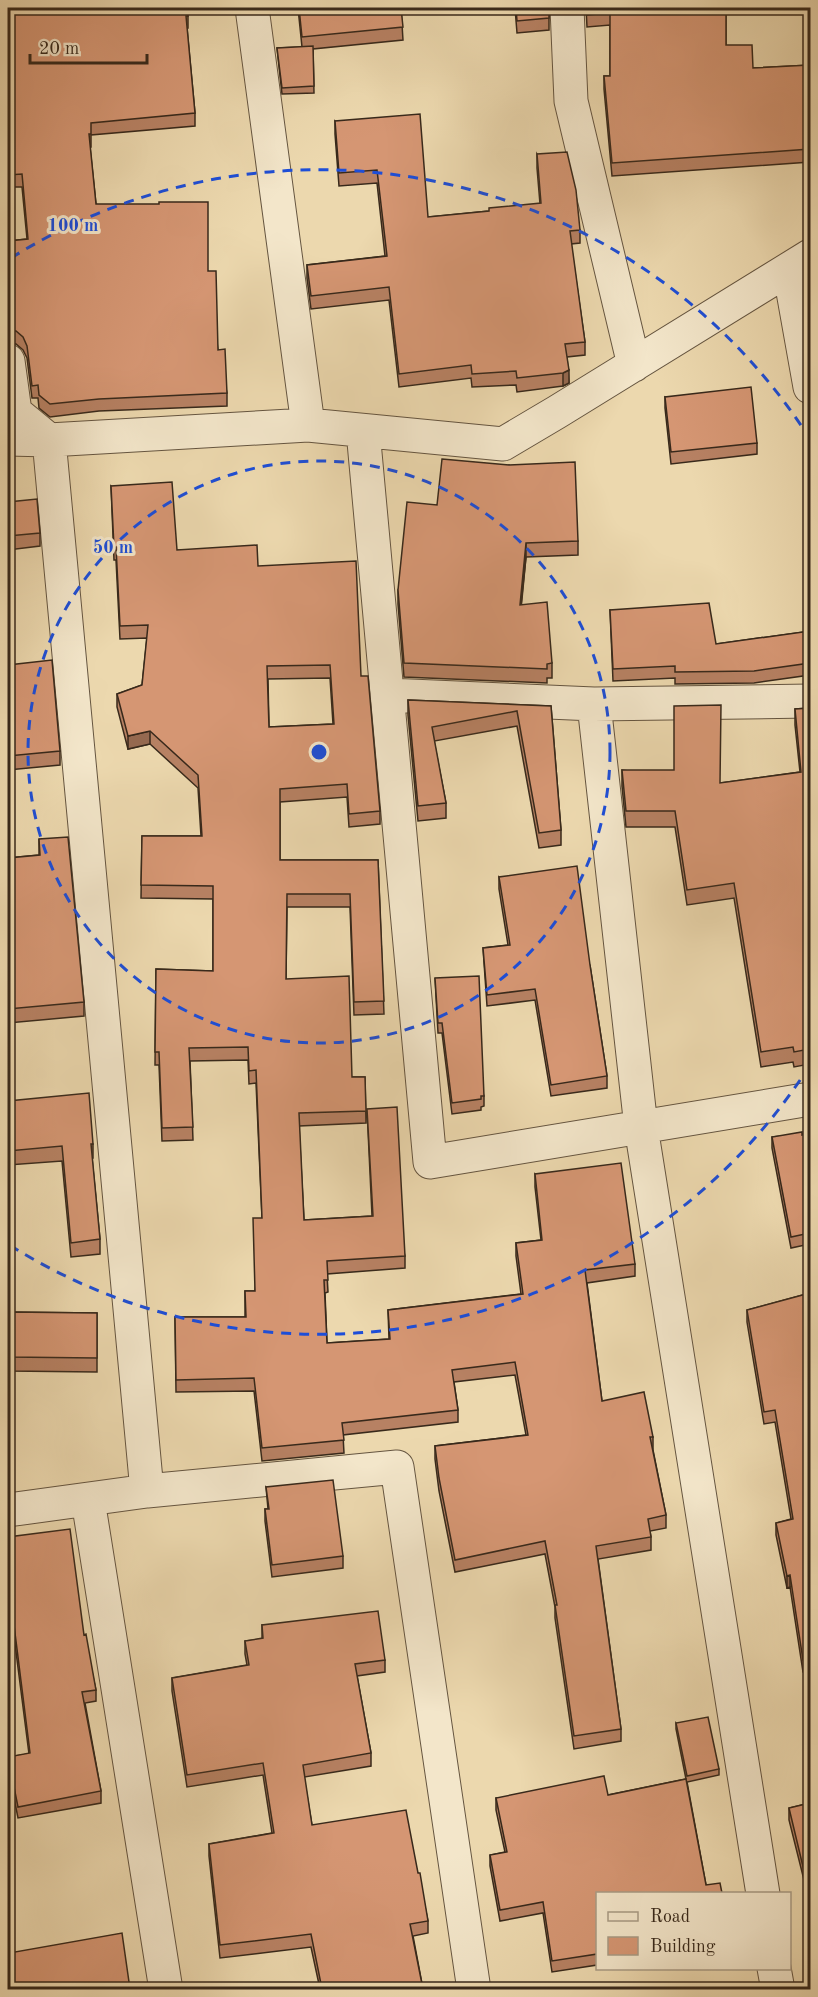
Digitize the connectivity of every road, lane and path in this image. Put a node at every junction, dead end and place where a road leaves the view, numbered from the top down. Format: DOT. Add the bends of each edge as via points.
graph roads {
  1 [pos="252,8"];
  2 [pos="567,8"];
  3 [pos="800,262"];
  4 [pos="8,361"];
  5 [pos="634,365"];
  6 [pos="810,387"];
  7 [pos="308,425"];
  8 [pos="363,431"];
  9 [pos="8,439"];
  10 [pos="49,440"];
  11 [pos="387,695"];
  12 [pos="810,701"];
  13 [pos="594,704"];
  14 [pos="810,1099"];
  15 [pos="641,1127"];
  16 [pos="147,1491"];
  17 [pos="88,1500"];
  18 [pos="8,1510"];
  19 [pos="763,1892"];
  20 [pos="774,1970"];
  21 [pos="166,1989"];
  22 [pos="474,1989"];
  23 [pos="778,1989"];
  1 -- 7 [label="street"];
  2 -- 5 [label="street" via="571,101"];
  3 -- 5 [label="street"];
  3 -- 6 [label="street"];
  4 -- 10 [label="street" via="15,412"];
  5 -- 8 [label="street" via="503,444"];
  7 -- 8 [label="street"];
  7 -- 10 [label="street"];
  8 -- 11 [label="street"];
  9 -- 10 [label="street"];
  10 -- 16 [label="street"];
  11 -- 13 [label="street"];
  11 -- 15 [label="street" via="430,1162"];
  12 -- 13 [label="street"];
  13 -- 15 [label="street"];
  14 -- 15 [label="street"];
  15 -- 19 [label="street"];
  16 -- 17 [label="street"];
  16 -- 22 [label="street" via="397,1467"];
  17 -- 18 [label="street"];
  17 -- 21 [label="street"];
  20 -- 23 [label="street"];
}
